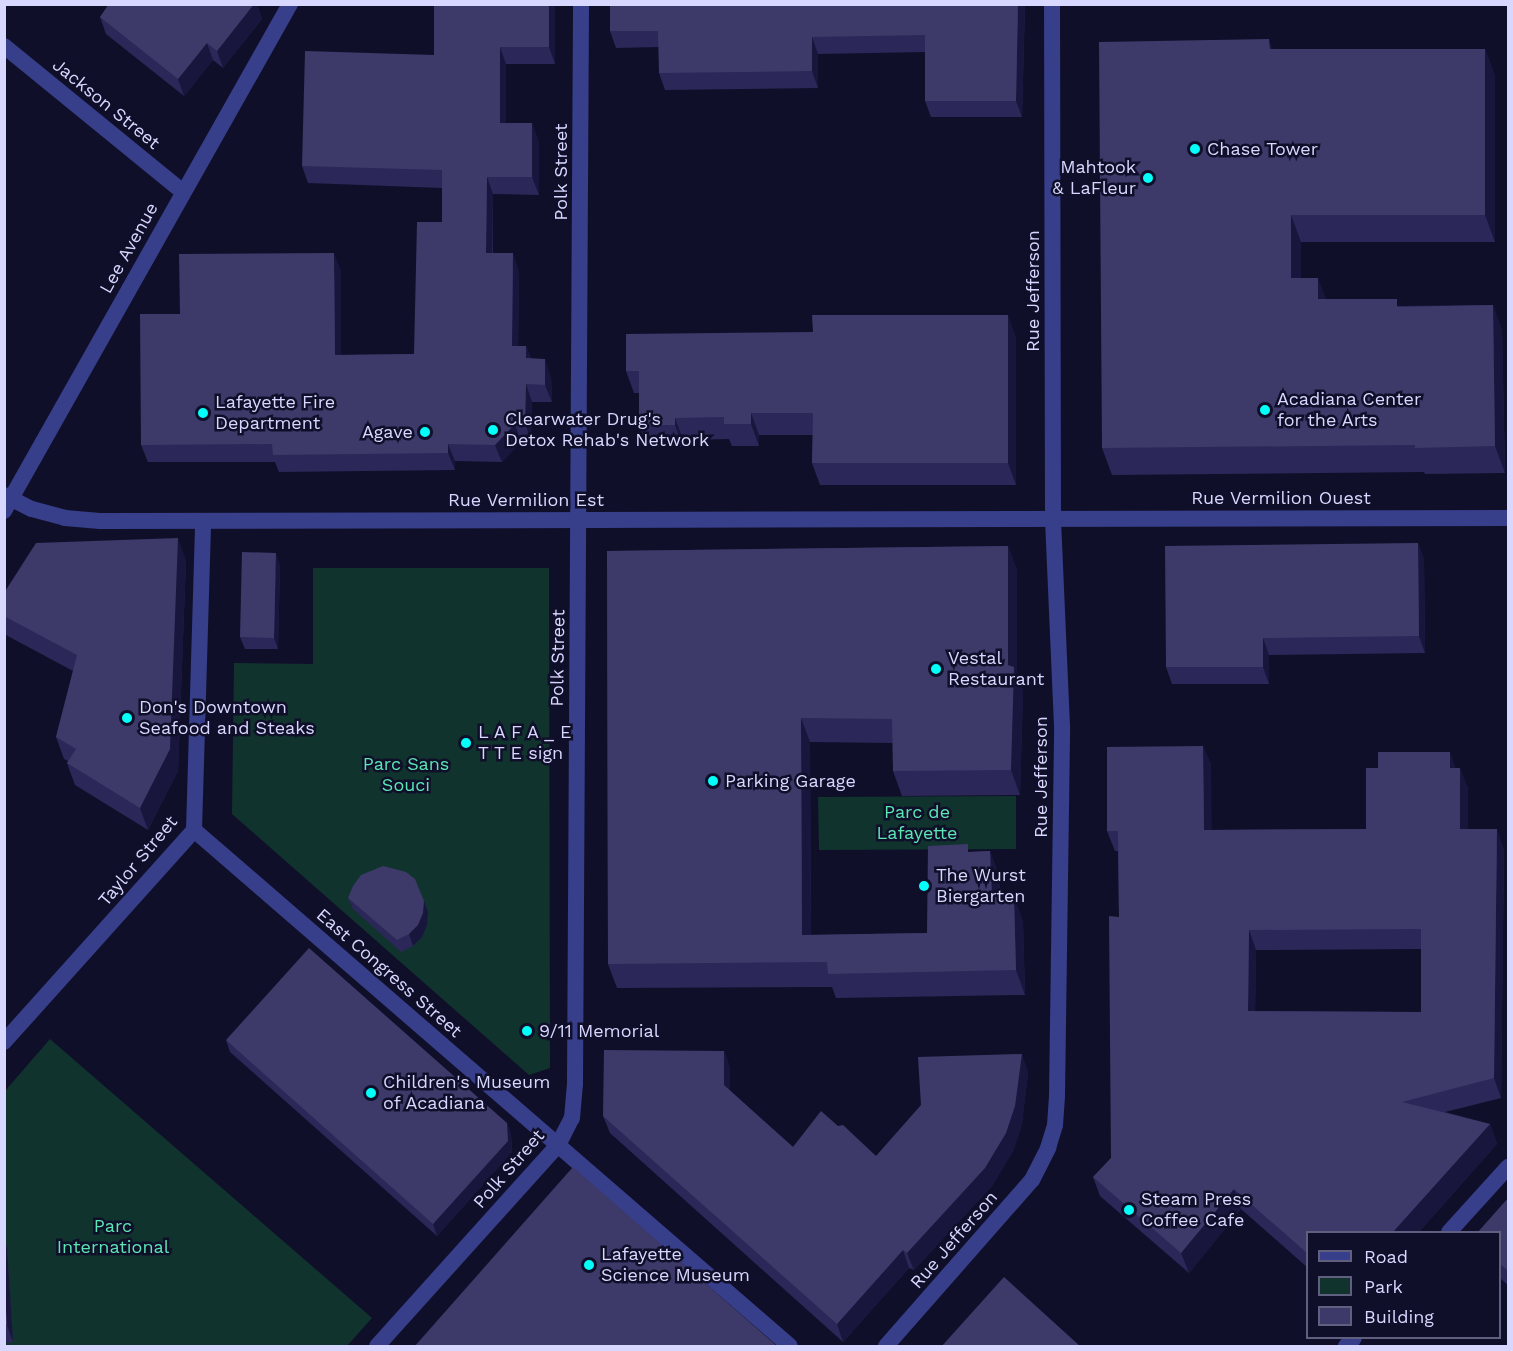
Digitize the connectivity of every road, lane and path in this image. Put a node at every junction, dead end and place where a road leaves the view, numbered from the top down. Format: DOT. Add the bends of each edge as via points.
graph roads {
  1 [pos="290,4"];
  2 [pos="580,4"];
  3 [pos="1052,4"];
  4 [pos="4,46"];
  5 [pos="183,192"];
  6 [pos="7,502"];
  7 [pos="1053,518"];
  8 [pos="1509,518"];
  9 [pos="579,519"];
  10 [pos="203,521"];
  11 [pos="194,830"];
  12 [pos="4,1042"];
  13 [pos="558,1145"];
  14 [pos="1509,1167"];
  15 [pos="1451,1231"];
  16 [pos="377,1347"];
  17 [pos="790,1347"];
  18 [pos="886,1347"];
  1 -- 5 [label="street, Lee Avenue"];
  2 -- 9 [label="street, Polk Street"];
  3 -- 7 [label="street, Rue Jefferson"];
  4 -- 5 [label="street, Jackson Street"];
  5 -- 6 [label="street, Lee Avenue"];
  6 -- 10 [label="street, Rue Vermilion Est" via="64,518"];
  7 -- 8 [label="street, Rue Vermilion Ouest"];
  7 -- 9 [label="street, Rue Vermilion Est"];
  7 -- 18 [label="street, Rue Jefferson" via="1062,726 1054,1125 1032,1180"];
  9 -- 10 [label="street, Rue Vermilion Est"];
  9 -- 13 [label="street, Polk Street" via="575,1084 572,1118"];
  10 -- 11 [label="street, Taylor Street"];
  11 -- 12 [label="street, Taylor Street"];
  11 -- 13 [label="street, East Congress Street"];
  13 -- 16 [label="street, Polk Street"];
  13 -- 17 [label="street, East Congress Street"];
  14 -- 15 [label="street"];
}
